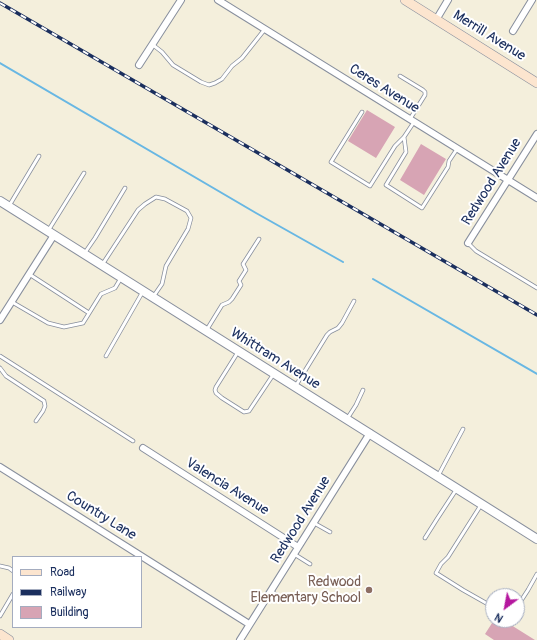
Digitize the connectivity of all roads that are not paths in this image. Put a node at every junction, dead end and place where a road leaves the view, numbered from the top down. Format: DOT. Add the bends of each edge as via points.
graph roads {
  1 [pos="181,0"];
  2 [pos="218,0"];
  3 [pos="405,0"];
  4 [pos="448,0"];
  5 [pos="532,0"];
  6 [pos="436,20"];
  7 [pos="265,29"];
  8 [pos="513,31"];
  9 [pos="152,45"];
  10 [pos="140,65"];
  11 [pos="400,76"];
  12 [pos="537,83"];
  13 [pos="362,112"];
  14 [pos="412,120"];
  15 [pos="537,134"];
  16 [pos="404,137"];
  17 [pos="457,148"];
  18 [pos="39,156"];
  19 [pos="84,173"];
  20 [pos="508,180"];
  21 [pos="125,188"];
  22 [pos="537,198"];
  23 [pos="0,201"];
  24 [pos="9,206"];
  25 [pos="51,233"];
  26 [pos="259,240"];
  27 [pos="468,243"];
  28 [pos="84,254"];
  29 [pos="102,265"];
  30 [pos="29,274"];
  31 [pos="121,277"];
  32 [pos="537,288"];
  33 [pos="143,291"];
  34 [pos="153,297"];
  35 [pos="354,301"];
  36 [pos="12,302"];
  37 [pos="89,313"];
  38 [pos="0,320"];
  39 [pos="206,331"];
  40 [pos="238,351"];
  41 [pos="106,356"];
  42 [pos="1,358"];
  43 [pos="0,368"];
  44 [pos="274,373"];
  45 [pos="295,387"];
  46 [pos="363,390"];
  47 [pos="347,419"];
  48 [pos="36,422"];
  49 [pos="463,429"];
  50 [pos="370,433"];
  51 [pos="134,441"];
  52 [pos="143,448"];
  53 [pos="0,467"];
  54 [pos="438,476"];
  55 [pos="457,488"];
  56 [pos="482,504"];
  57 [pos="314,523"];
  58 [pos="330,532"];
  59 [pos="425,538"];
  60 [pos="537,539"];
  61 [pos="298,547"];
  62 [pos="294,554"];
  63 [pos="141,556"];
  64 [pos="142,557"];
  65 [pos="310,564"];
  66 [pos="0,566"];
  67 [pos="12,570"];
  68 [pos="537,574"];
  69 [pos="271,591"];
  70 [pos="525,595"];
  71 [pos="12,596"];
  72 [pos="284,600"];
  73 [pos="485,602"];
  74 [pos="0,616"];
  75 [pos="249,624"];
  76 [pos="0,634"];
  77 [pos="9,640"];
  78 [pos="240,640"];
  1 -- 9 [label="street"];
  2 -- 7 [label="street, Ceres Avenue"];
  3 -- 6 [label="main road, Merrill Avenue"];
  4 -- 6 [label="street"];
  5 -- 8 [label="street"];
  6 -- 12 [label="main road, Merrill Avenue"];
  7 -- 9 [label="lane" via="222,79 209,85 173,65"];
  7 -- 14 [label="street, Ceres Avenue"];
  9 -- 10 [label="street"];
  11 -- 14 [label="lane" via="425,92"];
  13 -- 16 [label="lane" via="331,162 370,186 395,146"];
  14 -- 16 [label="lane"];
  14 -- 17 [label="street, Ceres Avenue"];
  15 -- 20 [label="street, Redwood Avenue"];
  16 -- 17 [label="lane" via="406,152 386,185 422,208"];
  17 -- 20 [label="street, Ceres Avenue"];
  18 -- 24 [label="lane"];
  19 -- 25 [label="lane"];
  20 -- 22 [label="street, Ceres Avenue"];
  20 -- 27 [label="street, Redwood Avenue"];
  21 -- 28 [label="lane"];
  23 -- 24 [label="street, Whittram Avenue"];
  24 -- 25 [label="street, Whittram Avenue"];
  25 -- 28 [label="street, Whittram Avenue"];
  25 -- 30 [label="street"];
  26 -- 39 [label="lane" via="243,264 246,270 239,280 241,285 232,299 222,305"];
  27 -- 32 [label="lane" via="476,251"];
  28 -- 29 [label="street, Whittram Avenue"];
  29 -- 31 [label="street, Whittram Avenue"];
  29 -- 34 [label="lane" via="138,210 156,197 187,211 191,218 188,229 166,266 162,284"];
  30 -- 36 [label="street"];
  30 -- 37 [label="lane"];
  31 -- 33 [label="street, Whittram Avenue"];
  31 -- 37 [label="lane" via="115,288 102,294"];
  33 -- 34 [label="street, Whittram Avenue"];
  33 -- 41 [label="lane"];
  34 -- 39 [label="street, Whittram Avenue"];
  35 -- 45 [label="lane" via="342,323 327,335"];
  36 -- 37 [label="lane" via="48,323 64,327 83,323"];
  36 -- 38 [label="street"];
  39 -- 40 [label="street, Whittram Avenue"];
  40 -- 44 [label="street, Whittram Avenue"];
  40 -- 44 [label="lane" via="215,390 239,409 249,411"];
  42 -- 51 [label="lane"];
  43 -- 48 [label="lane" via="6,376 44,401 45,406"];
  44 -- 45 [label="street, Whittram Avenue"];
  45 -- 47 [label="street, Whittram Avenue"];
  46 -- 47 [label="lane"];
  47 -- 50 [label="street, Whittram Avenue"];
  49 -- 54 [label="lane"];
  50 -- 54 [label="street, Whittram Avenue"];
  50 -- 57 [label="street, Redwood Avenue"];
  52 -- 61 [label="street, Valencia Avenue"];
  53 -- 63 [label="street, Country Lane"];
  54 -- 55 [label="street, Whittram Avenue"];
  55 -- 56 [label="street, Whittram Avenue"];
  55 -- 59 [label="lane"];
  56 -- 60 [label="street, Whittram Avenue"];
  56 -- 73 [label="lane" via="436,572"];
  57 -- 58 [label="lane"];
  57 -- 61 [label="street, Redwood Avenue"];
  61 -- 62 [label="street, Redwood Avenue"];
  62 -- 65 [label="lane"];
  62 -- 69 [label="street, Redwood Avenue"];
  64 -- 75 [label="street, Country Lane"];
  66 -- 67 [label="lane"];
  68 -- 70 [label="lane"];
  69 -- 72 [label="lane"];
  69 -- 75 [label="street, Redwood Avenue"];
  71 -- 74 [label="lane"];
  75 -- 78 [label="street, Redwood Avenue"];
  76 -- 77 [label="main road"];
}
